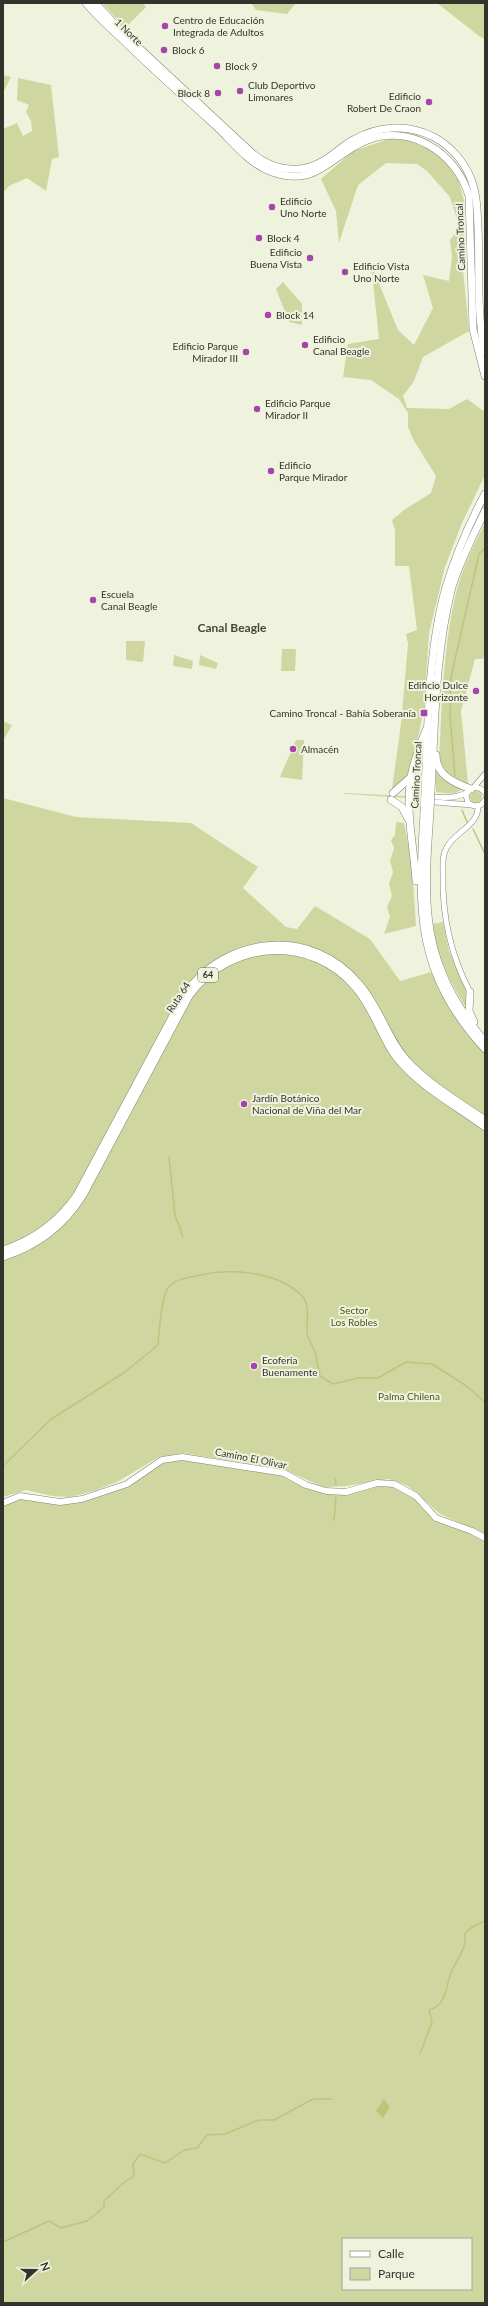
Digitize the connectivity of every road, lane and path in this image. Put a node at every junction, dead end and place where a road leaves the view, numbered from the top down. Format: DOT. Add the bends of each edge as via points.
graph roads {
  1 [pos="86,3"];
  2 [pos="95,3"];
  3 [pos="160,72"];
  4 [pos="485,353"];
  5 [pos="485,376"];
  6 [pos="485,494"];
  7 [pos="485,511"];
  8 [pos="436,702"];
  9 [pos="429,719"];
  10 [pos="485,774"];
  11 [pos="411,777"];
  12 [pos="471,789"];
  13 [pos="428,790"];
  14 [pos="485,792"];
  15 [pos="410,797"];
  16 [pos="485,800"];
  17 [pos="471,805"];
  18 [pos="478,806"];
  19 [pos="427,813"];
  20 [pos="409,825"];
  21 [pos="422,917"];
  22 [pos="470,992"];
  23 [pos="485,1036"];
  24 [pos="485,1042"];
  25 [pos="485,1050"];
  26 [pos="485,1120"];
  27 [pos="485,1127"];
  28 [pos="3,1250"];
  29 [pos="3,1257"];
  30 [pos="3,1503"];
  31 [pos="485,1538"];
  1 -- 3 [label="main road, 1 Norte"];
  2 -- 3 [label="main road, 1 Norte"];
  3 -- 4 [label="main road, Camino Troncal" via="253,154 276,167 295,169 312,166 351,141 382,129 419,131 446,145 463,163 471,177 475,193 480,326"];
  3 -- 5 [label="main road, Camino Troncal" via="248,157 273,172 293,176 317,172 353,147 384,136 419,140 449,159 462,176 469,196 473,329"];
  6 -- 9 [label="main road, Camino Troncal" via="464,535 444,593 433,658"];
  7 -- 8 [label="main road, Camino Troncal" via="453,586 441,644"];
  8 -- 12 [label="main road" via="436,758 439,768 446,776"];
  8 -- 13 [label="main road, Camino Troncal"];
  9 -- 11 [label="main road"];
  9 -- 13 [label="main road, Camino Troncal"];
  10 -- 12 [label="street"];
  11 -- 15 [label="main road"];
  11 -- 20 [label="main road" via="392,796 405,810"];
  12 -- 14 [label="street" via="482,789"];
  12 -- 15 [label="street" via="460,796 450,798"];
  12 -- 17 [label="street" via="467,799"];
  13 -- 19 [label="main road, Camino Troncal, bridge"];
  15 -- 17 [label="street"];
  15 -- 20 [label="main road"];
  16 -- 18 [label="street"];
  17 -- 18 [label="street"];
  18 -- 22 [label="street" via="474,820 450,843 443,858 443,901 451,949"];
  19 -- 21 [label="main road, Camino Troncal" via="420,883"];
  19 -- 24 [label="main road, Camino Troncal" via="426,899 432,943 437,961 456,1002"];
  20 -- 21 [label="main road"];
  21 -- 25 [label="main road, Camino Troncal" via="426,946 441,984 466,1026"];
  22 -- 23 [label="main road" via="470,1015"];
  26 -- 28 [label="main road, Ruta 64 / 64" via="426,1078 407,1060 390,1036 366,992 342,967 302,948 270,945 244,949 214,964 186,991 70,1205 40,1232"];
  27 -- 29 [label="main road, Ruta 64 / 64" via="403,1066 392,1052 362,995 339,972 312,957 289,952 272,950 246,954 214,970 189,996 72,1212 44,1238"];
  30 -- 31 [label="main road, Camino El Olivar" via="20,1496 60,1502 82,1499 127,1484 162,1460 182,1457 284,1473 306,1485 326,1491 346,1492 378,1483 394,1484 416,1496 436,1518"];
}
